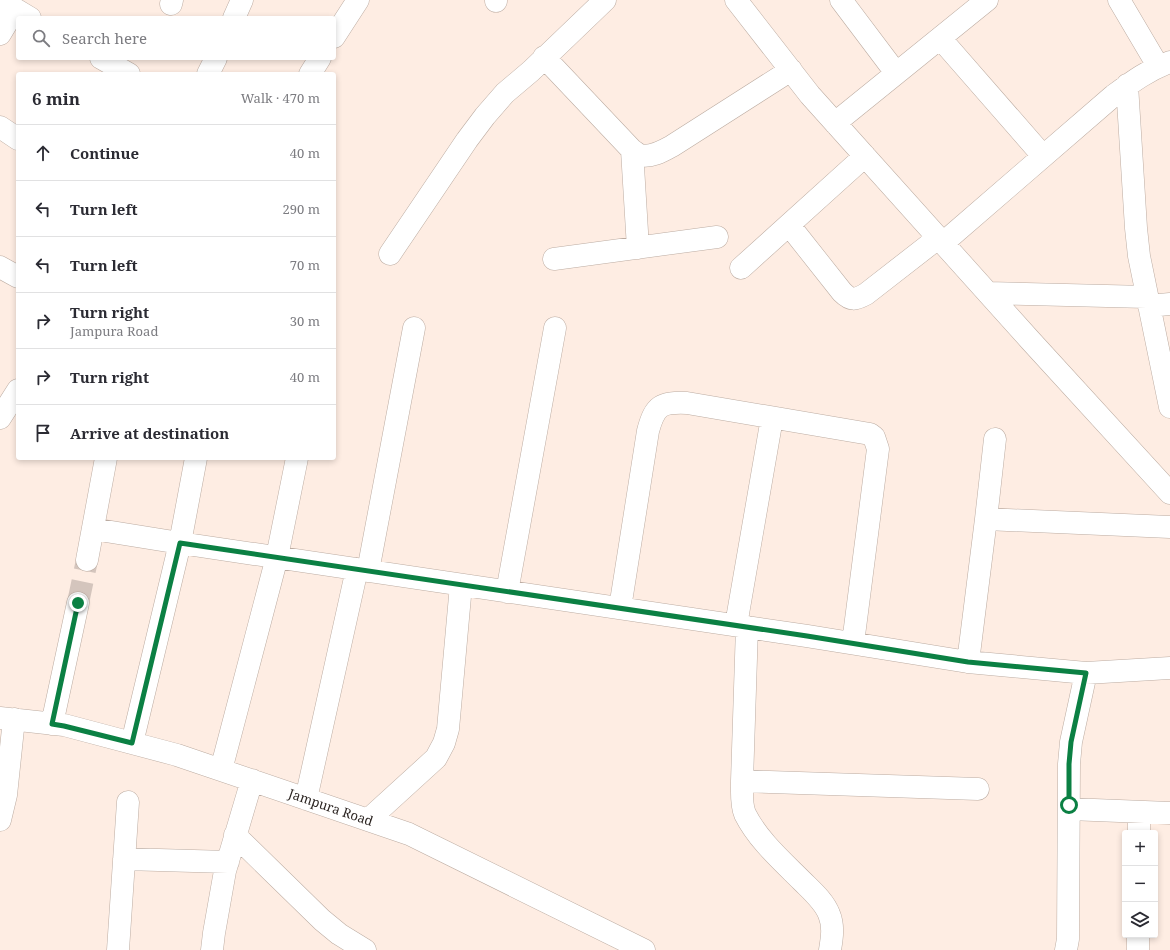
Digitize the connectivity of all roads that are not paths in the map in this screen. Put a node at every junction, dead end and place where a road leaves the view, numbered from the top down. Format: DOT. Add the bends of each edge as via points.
graph roads {
  1 [pos="242,0"];
  2 [pos="358,0"];
  3 [pos="605,0"];
  4 [pos="736,0"];
  5 [pos="841,0"];
  6 [pos="1119,0"];
  7 [pos="983,1"];
  8 [pos="15,9"];
  9 [pos="235,16"];
  10 [pos="0,34"];
  11 [pos="336,34"];
  12 [pos="940,38"];
  13 [pos="544,57"];
  14 [pos="104,60"];
  15 [pos="215,60"];
  16 [pos="319,60"];
  17 [pos="1164,64"];
  18 [pos="791,70"];
  19 [pos="122,72"];
  20 [pos="209,72"];
  21 [pos="311,72"];
  22 [pos="896,73"];
  23 [pos="1127,85"];
  24 [pos="835,123"];
  25 [pos="0,127"];
  26 [pos="16,137"];
  27 [pos="632,150"];
  28 [pos="865,156"];
  29 [pos="1043,156"];
  30 [pos="789,225"];
  31 [pos="717,237"];
  32 [pos="941,240"];
  33 [pos="638,248"];
  34 [pos="390,254"];
  35 [pos="554,259"];
  36 [pos="0,267"];
  37 [pos="741,268"];
  38 [pos="16,277"];
  39 [pos="988,293"];
  40 [pos="1155,302"];
  41 [pos="414,328"];
  42 [pos="555,328"];
  43 [pos="16,393"];
  44 [pos="1169,395"];
  45 [pos="0,418"];
  46 [pos="772,418"];
  47 [pos="995,439"];
  48 [pos="106,460"];
  49 [pos="196,460"];
  50 [pos="297,460"];
  51 [pos="1170,493"];
  52 [pos="986,519"];
  53 [pos="1170,527"];
  54 [pos="93,529"];
  55 [pos="180,543"];
  56 [pos="277,558"];
  57 [pos="87,560"];
  58 [pos="362,570"];
  59 [pos="461,585"];
  60 [pos="507,592"];
  61 [pos="78,603"];
  62 [pos="620,608"];
  63 [pos="742,626"];
  64 [pos="853,643"];
  65 [pos="968,662"];
  66 [pos="1170,668"];
  67 [pos="1086,673"];
  68 [pos="7,718"];
  69 [pos="52,724"];
  70 [pos="132,743"];
  71 [pos="221,770"];
  72 [pos="252,780"];
  73 [pos="742,781"];
  74 [pos="978,789"];
  75 [pos="306,799"];
  76 [pos="128,802"];
  77 [pos="1069,809"];
  78 [pos="1170,813"];
  79 [pos="0,820"];
  80 [pos="368,820"];
  81 [pos="1139,822"];
  82 [pos="235,836"];
  83 [pos="124,859"];
  84 [pos="228,862"];
  85 [pos="1138,938"];
  86 [pos="118,950"];
  87 [pos="212,950"];
  88 [pos="365,950"];
  89 [pos="644,950"];
  90 [pos="830,950"];
  91 [pos="1066,950"];
  92 [pos="1138,950"];
  1 -- 9 [label="street"];
  2 -- 11 [label="street"];
  3 -- 13 [label="street"];
  4 -- 18 [label="street"];
  5 -- 22 [label="street"];
  6 -- 17 [label="street"];
  7 -- 12 [label="street"];
  8 -- 10 [label="street"];
  12 -- 22 [label="street"];
  12 -- 29 [label="street"];
  13 -- 27 [label="street"];
  13 -- 34 [label="street" via="505,93 467,140"];
  14 -- 19 [label="street"];
  15 -- 20 [label="street"];
  16 -- 21 [label="street"];
  17 -- 23 [label="street"];
  18 -- 24 [label="street"];
  18 -- 27 [label="street" via="672,146 648,156"];
  22 -- 24 [label="street"];
  23 -- 29 [label="street"];
  23 -- 40 [label="street" via="1139,256"];
  24 -- 28 [label="street"];
  25 -- 26 [label="street"];
  27 -- 33 [label="street"];
  28 -- 30 [label="street"];
  28 -- 32 [label="street"];
  29 -- 32 [label="street"];
  30 -- 32 [label="street" via="842,292 853,299 866,294"];
  30 -- 37 [label="street"];
  31 -- 33 [label="street"];
  32 -- 39 [label="street"];
  33 -- 35 [label="street"];
  36 -- 38 [label="street"];
  39 -- 40 [label="street"];
  39 -- 51 [label="street"];
  40 -- 44 [label="street"];
  41 -- 58 [label="street"];
  42 -- 60 [label="street"];
  43 -- 45 [label="street"];
  46 -- 62 [label="street" via="687,403 669,403 660,406 655,412 648,431"];
  46 -- 63 [label="street"];
  46 -- 64 [label="street" via="870,434 877,443"];
  47 -- 52 [label="street"];
  48 -- 54 [label="street"];
  49 -- 55 [label="street"];
  50 -- 56 [label="street"];
  52 -- 53 [label="street"];
  52 -- 65 [label="street"];
  54 -- 55 [label="street"];
  54 -- 57 [label="street"];
  55 -- 56 [label="street"];
  55 -- 70 [label="street"];
  56 -- 58 [label="street"];
  56 -- 71 [label="street"];
  58 -- 59 [label="street"];
  58 -- 75 [label="street"];
  59 -- 60 [label="street"];
  59 -- 80 [label="street" via="448,729 444,744 436,758"];
  60 -- 62 [label="street"];
  61 -- 69 [label="street"];
  62 -- 63 [label="street"];
  63 -- 64 [label="street"];
  63 -- 73 [label="street"];
  64 -- 65 [label="street"];
  65 -- 67 [label="street"];
  66 -- 67 [label="street"];
  67 -- 77 [label="street" via="1071,742"];
  68 -- 69 [label="street, Jampura Road"];
  68 -- 79 [label="street" via="6,795"];
  69 -- 70 [label="street, Jampura Road"];
  70 -- 71 [label="street, Jampura Road"];
  71 -- 72 [label="street, Jampura Road"];
  72 -- 75 [label="street, Jampura Road"];
  72 -- 82 [label="street"];
  73 -- 74 [label="street"];
  73 -- 90 [label="street" via="744,813 753,828 819,898 829,913 832,925"];
  75 -- 80 [label="street, Jampura Road"];
  76 -- 83 [label="street"];
  77 -- 81 [label="street"];
  77 -- 91 [label="street"];
  78 -- 81 [label="street"];
  80 -- 89 [label="street, Jampura Road" via="409,834"];
  82 -- 84 [label="street"];
  82 -- 88 [label="street" via="322,920"];
  83 -- 84 [label="street"];
  83 -- 86 [label="street"];
  84 -- 87 [label="street"];
  85 -- 92 [label="street"];
}
